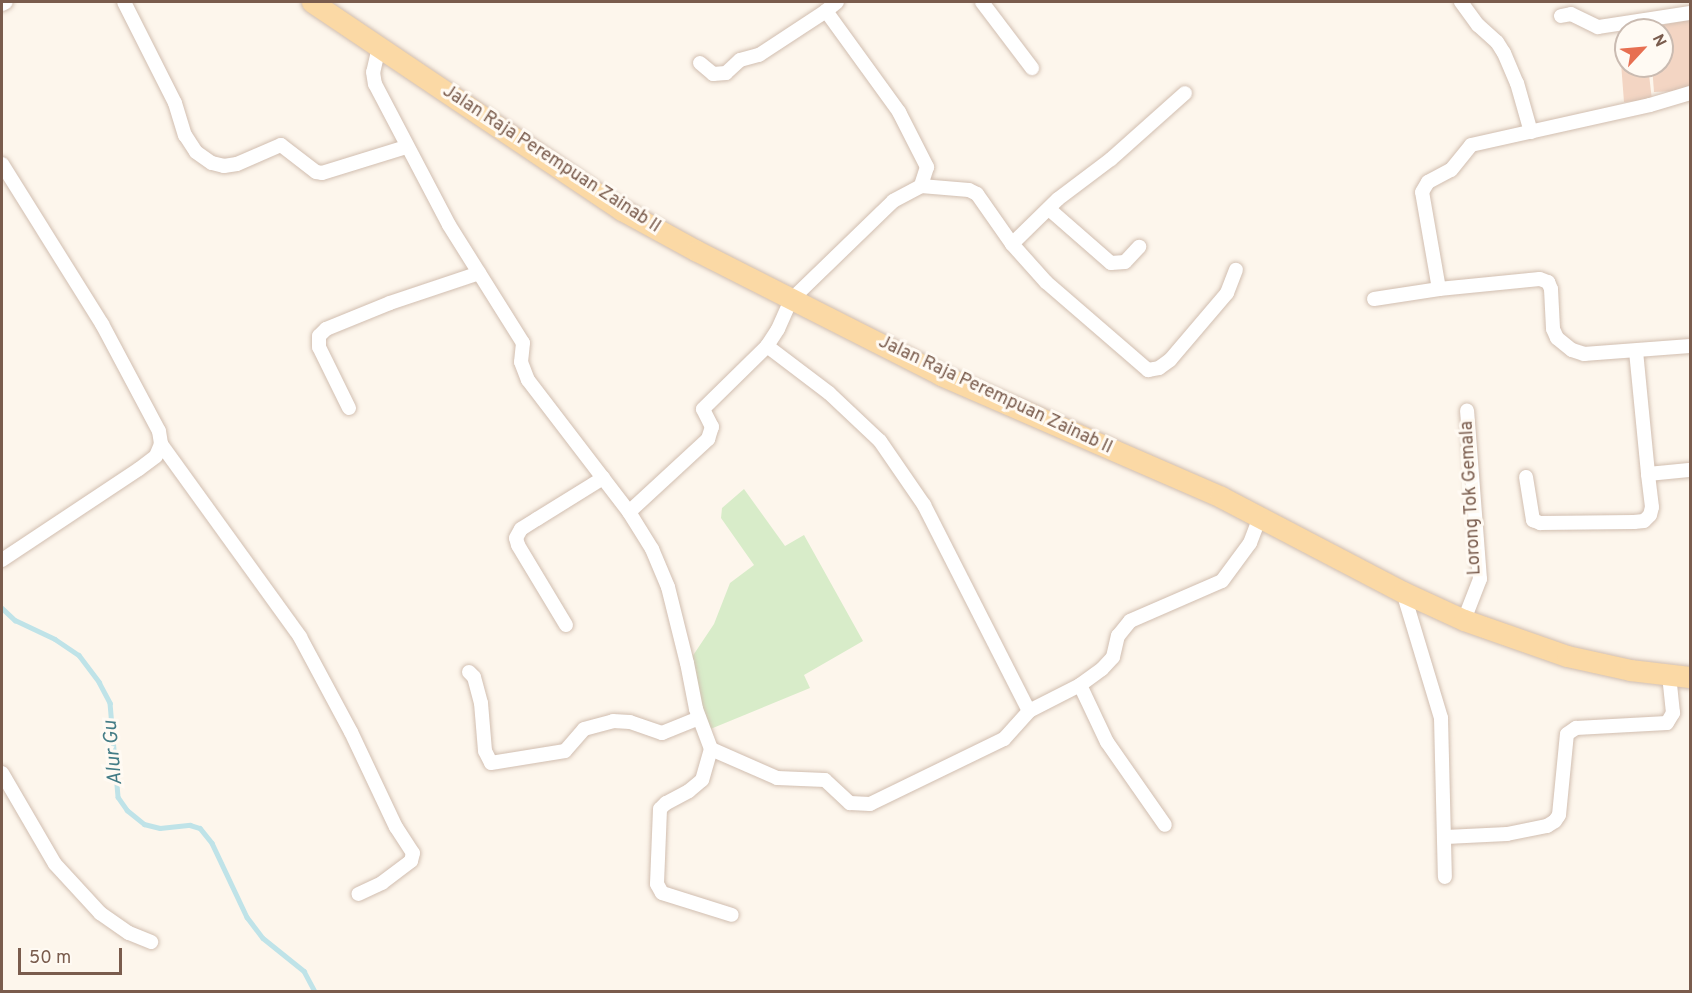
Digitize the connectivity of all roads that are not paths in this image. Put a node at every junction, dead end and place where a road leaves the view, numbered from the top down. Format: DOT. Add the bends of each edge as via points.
graph roads {
  1 [pos="6,2"];
  2 [pos="124,2"];
  3 [pos="312,2"];
  4 [pos="982,2"];
  5 [pos="1461,2"];
  6 [pos="1680,2"];
  7 [pos="2,4"];
  8 [pos="831,6"];
  9 [pos="1690,13"];
  10 [pos="1561,16"];
  11 [pos="379,47"];
  12 [pos="700,63"];
  13 [pos="1032,68"];
  14 [pos="1185,93"];
  15 [pos="1690,93"];
  16 [pos="1531,132"];
  17 [pos="406,147"];
  18 [pos="2,164"];
  19 [pos="921,186"];
  20 [pos="1049,210"];
  21 [pos="1012,244"];
  22 [pos="1139,247"];
  23 [pos="1236,270"];
  24 [pos="479,273"];
  25 [pos="1438,289"];
  26 [pos="792,298"];
  27 [pos="1374,299"];
  28 [pos="767,346"];
  29 [pos="1690,346"];
  30 [pos="1636,351"];
  31 [pos="349,408"];
  32 [pos="1467,410"];
  33 [pos="161,444"];
  34 [pos="1689,470"];
  35 [pos="1648,474"];
  36 [pos="1526,477"];
  37 [pos="603,478"];
  38 [pos="629,512"];
  39 [pos="1260,517"];
  40 [pos="2,560"];
  41 [pos="1403,592"];
  42 [pos="1464,620"];
  43 [pos="566,625"];
  44 [pos="469,672"];
  45 [pos="1669,675"];
  46 [pos="1690,677"];
  47 [pos="1080,686"];
  48 [pos="1029,711"];
  49 [pos="699,718"];
  50 [pos="711,749"];
  51 [pos="2,773"];
  52 [pos="1165,825"];
  53 [pos="1446,841"];
  54 [pos="1445,877"];
  55 [pos="358,894"];
  56 [pos="732,915"];
  57 [pos="151,942"];
  1 -- 7 [label="street"];
  2 -- 17 [label="street" via="175,103 185,135 196,153 212,163 237,164 281,145 322,173"];
  3 -- 11 [label="main road, Jalan Raja Perempuan Zainab II"];
  4 -- 13 [label="street"];
  5 -- 16 [label="street" via="1504,53"];
  6 -- 9 [label="street"];
  8 -- 12 [label="street" via="759,55 740,60 726,73 713,74"];
  8 -- 19 [label="street" via="898,112 927,167"];
  9 -- 10 [label="street" via="1598,27 1571,14"];
  11 -- 17 [label="street" via="373,72 375,84"];
  11 -- 26 [label="main road, Jalan Raja Perempuan Zainab II" via="622,210"];
  14 -- 20 [label="street"];
  15 -- 16 [label="street"];
  16 -- 25 [label="street" via="1471,145 1451,170 1424,186"];
  17 -- 24 [label="street"];
  18 -- 33 [label="street" via="102,324 159,431"];
  19 -- 21 [label="street" via="976,194"];
  19 -- 26 [label="street" via="893,201"];
  20 -- 21 [label="street"];
  20 -- 22 [label="street" via="1111,263 1125,262"];
  21 -- 23 [label="street" via="1046,282 1148,370 1170,360 1227,293"];
  24 -- 31 [label="street" via="390,303 326,329 319,336 319,347"];
  24 -- 37 [label="street" via="523,343 521,362 528,380"];
  25 -- 27 [label="street"];
  25 -- 30 [label="street" via="1544,280 1551,288 1553,330 1563,344 1584,354"];
  26 -- 28 [label="street"];
  26 -- 39 [label="main road, Jalan Raja Perempuan Zainab II" via="941,375"];
  28 -- 38 [label="street" via="703,409 712,427 708,439"];
  28 -- 48 [label="street" via="830,393 880,441 924,505"];
  29 -- 30 [label="street"];
  30 -- 35 [label="street"];
  32 -- 42 [label="street, Lorong Tok Gemala" via="1480,579"];
  33 -- 40 [label="street" via="156,456 139,469"];
  33 -- 55 [label="street" via="300,637 396,827 413,853 411,861"];
  34 -- 35 [label="street"];
  35 -- 36 [label="street" via="1650,515 1634,522 1540,523 1533,520"];
  37 -- 38 [label="street"];
  37 -- 43 [label="street" via="521,529 516,538"];
  38 -- 49 [label="street" via="652,549 668,587"];
  39 -- 41 [label="main road, Jalan Raja Perempuan Zainab II"];
  39 -- 47 [label="street" via="1250,543 1222,581 1130,621 1118,636 1109,663"];
  41 -- 42 [label="main road, Jalan Raja Perempuan Zainab II"];
  41 -- 53 [label="street" via="1441,718"];
  42 -- 45 [label="main road, Jalan Raja Perempuan Zainab II" via="1567,656"];
  44 -- 49 [label="street" via="481,703 485,751 491,763 565,751 584,729 613,721 630,722 662,733"];
  45 -- 46 [label="main road, Jalan Raja Perempuan Zainab II"];
  45 -- 53 [label="street" via="1673,713 1667,723 1576,728 1567,734 1559,815 1555,821 1507,834"];
  47 -- 48 [label="street"];
  47 -- 52 [label="street" via="1107,742"];
  48 -- 50 [label="street" via="1004,739 870,804 850,803 825,780 777,778"];
  49 -- 50 [label="street"];
  50 -- 56 [label="street" via="702,780 660,809 657,884 662,893"];
  51 -- 57 [label="street" via="55,864 100,912 129,933"];
  53 -- 54 [label="street"];
}
